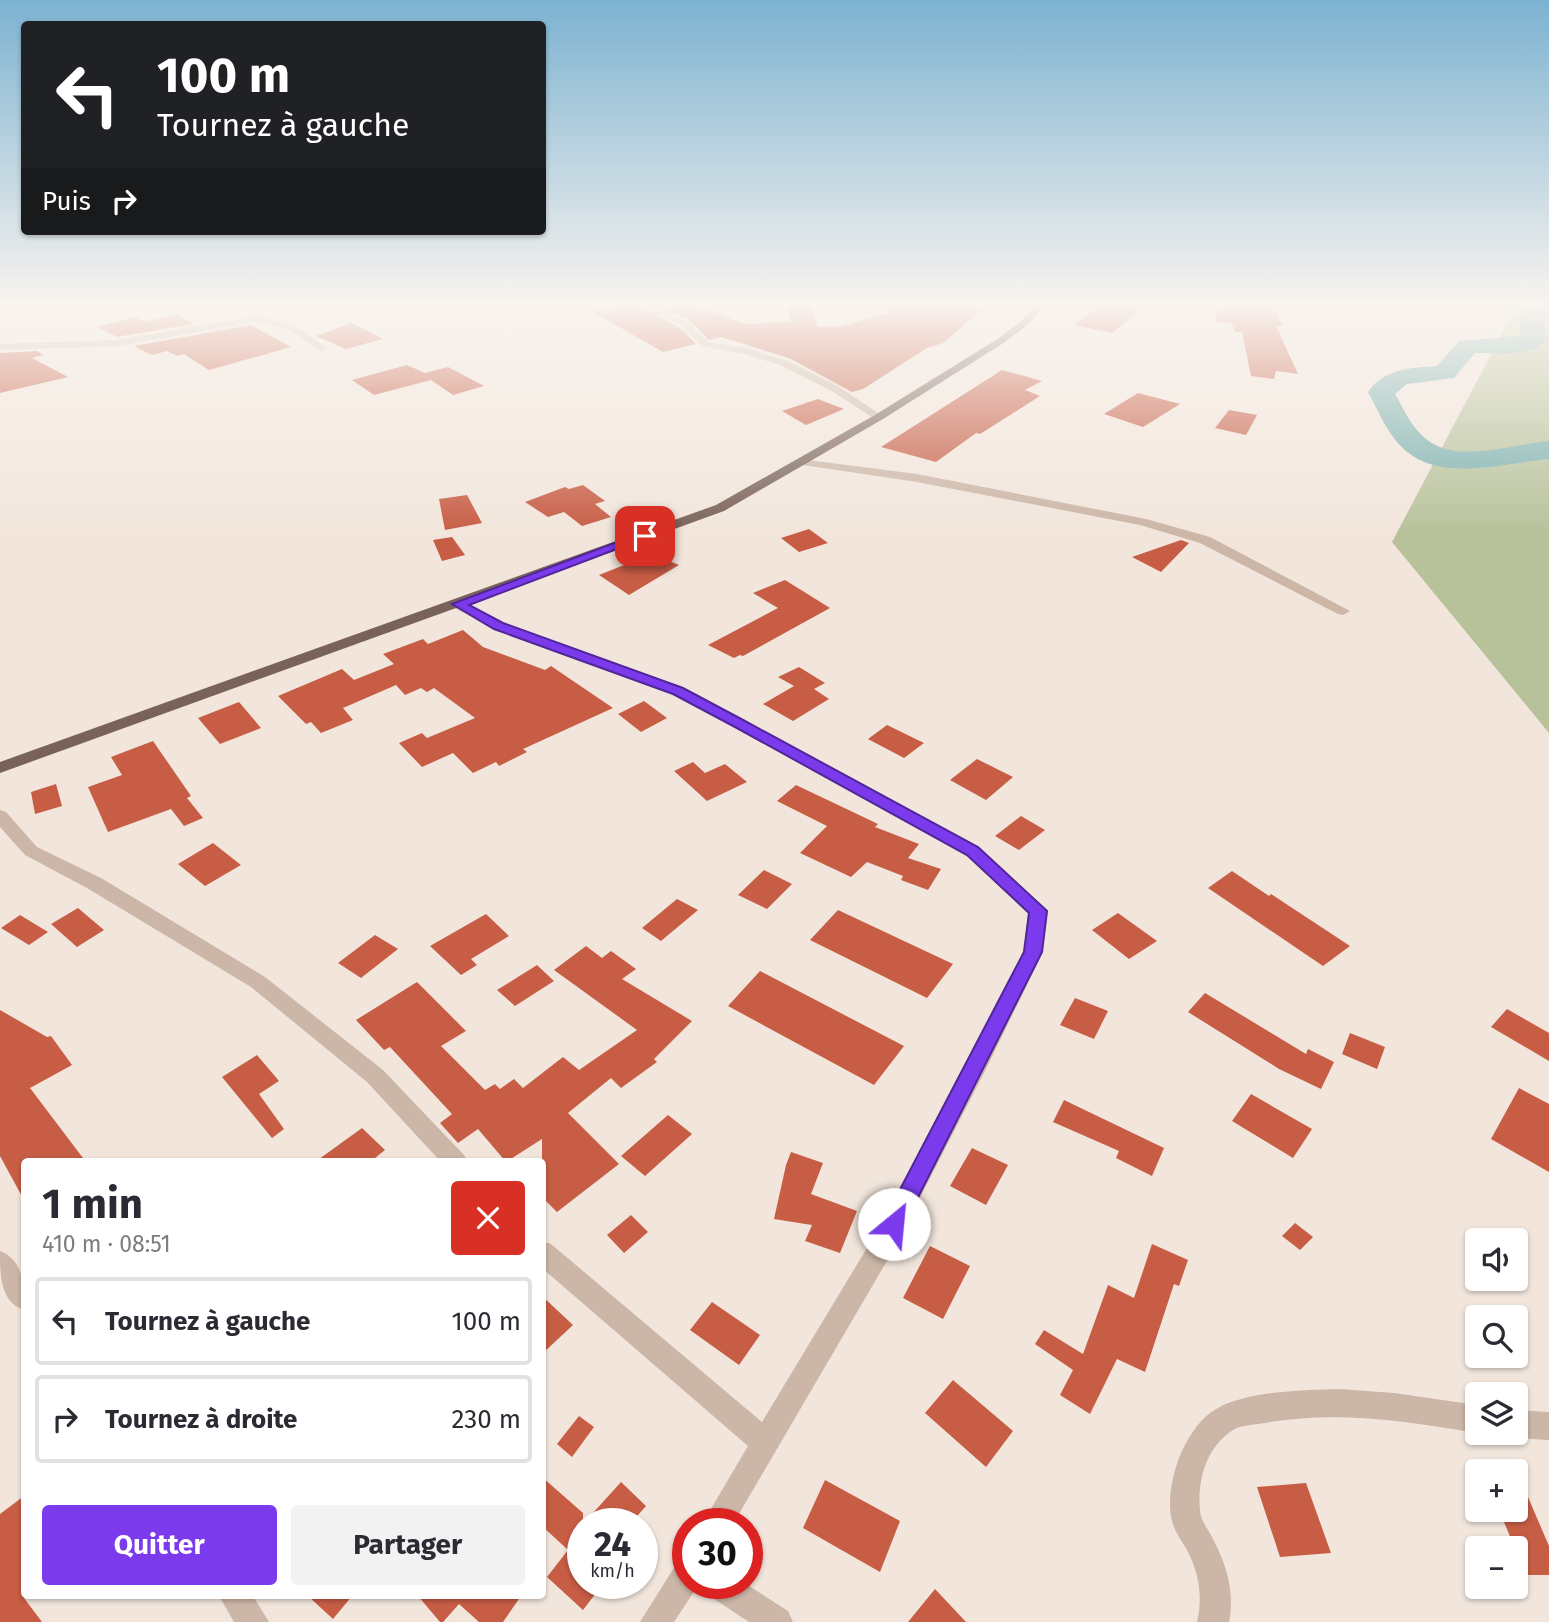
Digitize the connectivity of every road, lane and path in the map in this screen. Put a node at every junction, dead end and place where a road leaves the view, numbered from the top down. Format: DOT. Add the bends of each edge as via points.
graph roads {
  1 [pos="823,383"];
  2 [pos="935,383"];
  3 [pos="879,417"];
  4 [pos="800,462"];
  5 [pos="458,604"];
  6 [pos="1343,611"];
  7 [pos="0,768"];
  8 [pos="0,816"];
  9 [pos="452,1158"];
  10 [pos="546,1255"];
  11 [pos="0,1264"];
  12 [pos="21,1294"];
  13 [pos="1465,1417"];
  14 [pos="1528,1425"];
  15 [pos="1549,1426"];
  16 [pos="765,1441"];
  17 [pos="726,1508"];
  18 [pos="672,1598"];
  19 [pos="236,1599"];
  20 [pos="742,1599"];
  21 [pos="253,1622"];
  22 [pos="656,1622"];
  23 [pos="778,1622"];
  24 [pos="1213,1622"];
  1 -- 3 [label="street"];
  2 -- 3 [label="main road"];
  3 -- 4 [label="main road"];
  4 -- 5 [label="main road" via="720,508"];
  4 -- 6 [label="street" via="917,478 1142,522 1205,540"];
  5 -- 7 [label="main road"];
  5 -- 16 [label="street" via="499,626 689,697 973,851 1038,911 1033,952 977,1065 881,1246"];
  8 -- 9 [label="street" via="31,851 94,883 258,982 375,1076"];
  10 -- 16 [label="street"];
  11 -- 12 [label="street"];
  13 -- 24 [label="street" via="1338,1402 1277,1407 1226,1418 1197,1449 1184,1486 1186,1520 1214,1577"];
  14 -- 15 [label="street"];
  16 -- 17 [label="street"];
  18 -- 22 [label="street"];
  19 -- 21 [label="street"];
  20 -- 23 [label="street"];
}
